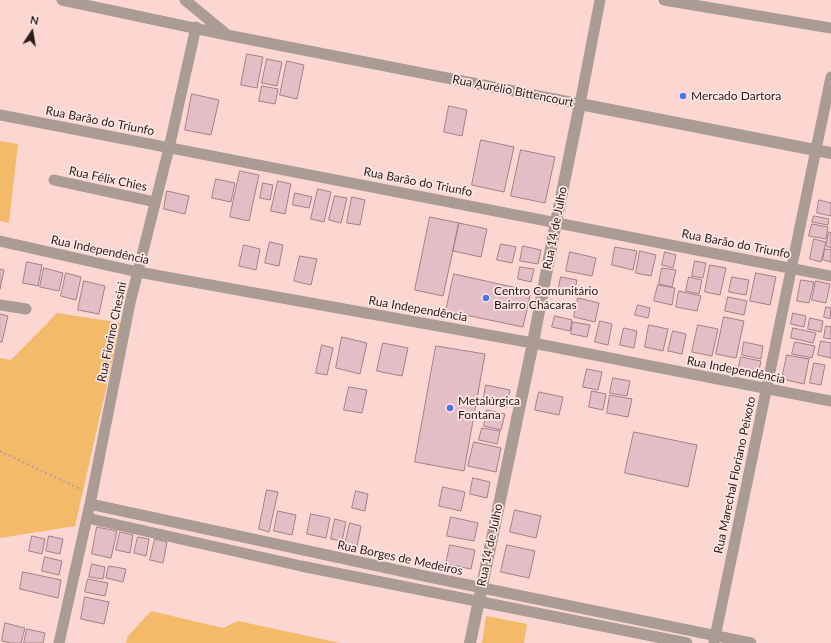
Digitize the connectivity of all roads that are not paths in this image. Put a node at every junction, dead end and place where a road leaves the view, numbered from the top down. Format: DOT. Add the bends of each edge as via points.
graph roads {
  1 [pos="62,0"];
  2 [pos="185,0"];
  3 [pos="600,0"];
  4 [pos="664,0"];
  5 [pos="196,27"];
  6 [pos="831,28"];
  7 [pos="227,34"];
  8 [pos="831,77"];
  9 [pos="580,104"];
  10 [pos="0,114"];
  11 [pos="168,148"];
  12 [pos="816,150"];
  13 [pos="831,153"];
  14 [pos="54,180"];
  15 [pos="155,202"];
  16 [pos="556,222"];
  17 [pos="0,241"];
  18 [pos="791,268"];
  19 [pos="138,272"];
  20 [pos="831,276"];
  21 [pos="0,305"];
  22 [pos="26,309"];
  23 [pos="533,343"];
  24 [pos="766,389"];
  25 [pos="831,401"];
  26 [pos="91,499"];
  27 [pos="87,518"];
  28 [pos="304,550"];
  29 [pos="301,566"];
  30 [pos="481,588"];
  31 [pos="479,601"];
  32 [pos="715,639"];
  33 [pos="59,643"];
  34 [pos="470,643"];
  35 [pos="687,643"];
  36 [pos="751,643"];
  1 -- 5 [label="street, Rua Aurélio Bittencourt"];
  2 -- 7 [label="street"];
  3 -- 9 [label="street, Rua 14 de Julho"];
  4 -- 6 [label="street"];
  5 -- 7 [label="street, Rua Aurélio Bittencourt"];
  5 -- 11 [label="street, Rua Fiorino Chesini"];
  7 -- 9 [label="street, Rua Aurélio Bittencourt"];
  8 -- 12 [label="street, Rua Marechal Floriano Peixoto"];
  9 -- 12 [label="street, Rua Aurélio Bittencourt"];
  9 -- 16 [label="street, Rua 14 de Julho"];
  10 -- 11 [label="street, Rua Barão do Triunfo"];
  11 -- 15 [label="street, Rua Fiorino Chesini"];
  11 -- 16 [label="street, Rua Barão do Triunfo"];
  12 -- 13 [label="street, Rua Aurélio Bittencourt"];
  12 -- 18 [label="street, Rua Marechal Floriano Peixoto"];
  14 -- 15 [label="street, Rua Félix Chies"];
  15 -- 19 [label="street, Rua Fiorino Chesini"];
  16 -- 18 [label="street, Rua Barão do Triunfo"];
  16 -- 23 [label="street, Rua 14 de Julho"];
  17 -- 19 [label="street, Rua Independência"];
  18 -- 20 [label="street, Rua Barão do Triunfo"];
  18 -- 24 [label="street, Rua Marechal Floriano Peixoto"];
  19 -- 23 [label="street, Rua Independência"];
  19 -- 26 [label="street, Rua Fiorino Chesini"];
  21 -- 22 [label="street"];
  23 -- 24 [label="street, Rua Independência"];
  23 -- 30 [label="street, Rua 14 de Julho"];
  24 -- 25 [label="street, Rua Independência"];
  24 -- 32 [label="street, Rua Marechal Floriano Peixoto"];
  26 -- 27 [label="street, Rua Fiorino Chesini"];
  26 -- 28 [label="street, Rua Borges de Medeiros"];
  27 -- 29 [label="street"];
  27 -- 33 [label="street, Rua Fiorino Chesini"];
  28 -- 29 [label="street"];
  28 -- 30 [label="street, Rua Borges de Medeiros"];
  29 -- 31 [label="street"];
  30 -- 31 [label="street, Rua 14 de Julho"];
  30 -- 32 [label="street, Rua Borges de Medeiros"];
  31 -- 34 [label="street, Rua 14 de Julho"];
  31 -- 35 [label="street"];
  32 -- 36 [label="street, Rua Borges de Medeiros"];
}
